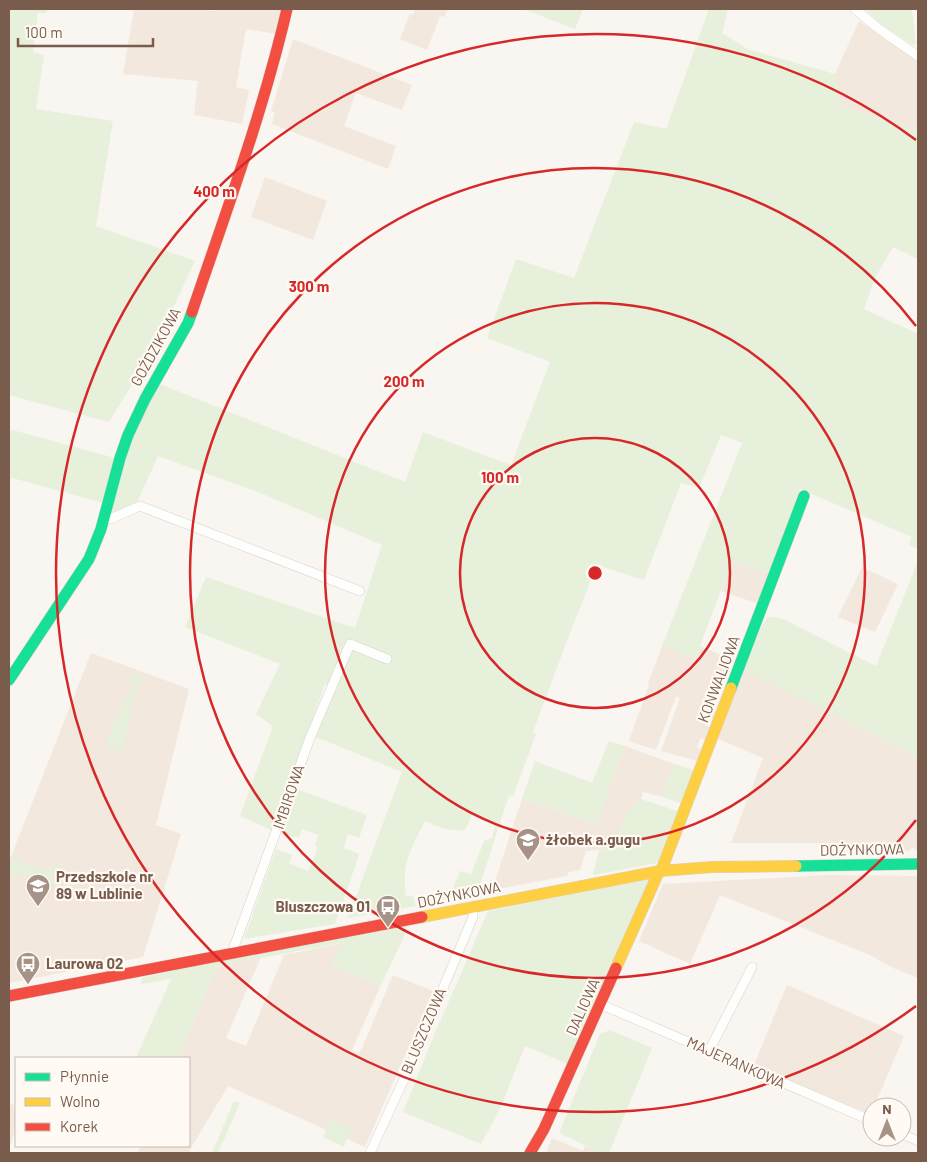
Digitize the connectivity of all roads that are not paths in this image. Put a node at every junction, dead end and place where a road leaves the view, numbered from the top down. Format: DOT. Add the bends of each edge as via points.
graph roads {
  1 [pos="287,9"];
  2 [pos="854,9"];
  3 [pos="918,56"];
  4 [pos="804,496"];
  5 [pos="104,519"];
  6 [pos="360,592"];
  7 [pos="387,658"];
  8 [pos="9,680"];
  9 [pos="918,864"];
  10 [pos="660,871"];
  11 [pos="473,907"];
  12 [pos="234,953"];
  13 [pos="752,967"];
  14 [pos="9,996"];
  15 [pos="600,1004"];
  16 [pos="709,1051"];
  17 [pos="862,1117"];
  18 [pos="370,1153"];
  19 [pos="530,1153"];
  1 -- 5 [label="street, GOŹDZIKOWA" via="253,131 196,303 128,435"];
  2 -- 3 [label="street"];
  4 -- 10 [label="street, KONWALIOWA"];
  5 -- 6 [label="street" via="140,506"];
  5 -- 8 [label="street, GOŹDZIKOWA" via="90,559"];
  7 -- 12 [label="street, IMBIROWA" via="350,644 310,738"];
  9 -- 10 [label="street, DOŻYNKOWA"];
  10 -- 11 [label="street, DOŻYNKOWA"];
  10 -- 15 [label="street, DALIOWA"];
  11 -- 12 [label="street, DOŻYNKOWA"];
  11 -- 18 [label="street, BLUSZCZOWA" via="473,916 412,1062"];
  12 -- 14 [label="street, DOŻYNKOWA"];
  13 -- 16 [label="street"];
  15 -- 16 [label="street, MAJERANKOWA"];
  15 -- 19 [label="street, DALIOWA"];
  16 -- 17 [label="street, MAJERANKOWA"];
}
